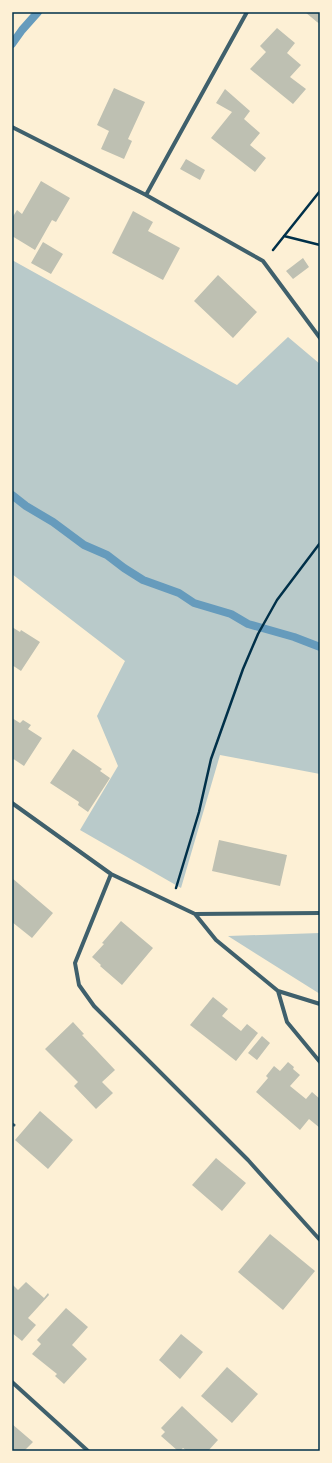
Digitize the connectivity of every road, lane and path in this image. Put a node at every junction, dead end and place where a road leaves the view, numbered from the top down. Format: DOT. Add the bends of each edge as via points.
graph roads {
  1 [pos="247,12"];
  2 [pos="12,126"];
  3 [pos="320,191"];
  4 [pos="146,195"];
  5 [pos="320,245"];
  6 [pos="320,338"];
  7 [pos="320,543"];
  8 [pos="12,804"];
  9 [pos="111,874"];
  10 [pos="172,902"];
  11 [pos="320,913"];
  12 [pos="195,914"];
  13 [pos="278,991"];
  14 [pos="320,1004"];
  15 [pos="320,1062"];
  16 [pos="320,1240"];
  17 [pos="12,1382"];
  18 [pos="88,1451"];
  1 -- 4 [label="street"];
  2 -- 4 [label="street"];
  3 -- 5 [label="path" via="284,236"];
  4 -- 6 [label="street" via="263,261"];
  7 -- 10 [label="path" via="262,624 243,669 211,760 199,812"];
  8 -- 9 [label="street"];
  9 -- 10 [label="street"];
  9 -- 16 [label="street" via="75,963 79,984 94,1006 248,1160"];
  10 -- 12 [label="street"];
  11 -- 12 [label="street"];
  12 -- 13 [label="street" via="216,940"];
  13 -- 14 [label="street"];
  13 -- 15 [label="street" via="287,1022"];
  17 -- 18 [label="street"];
}
